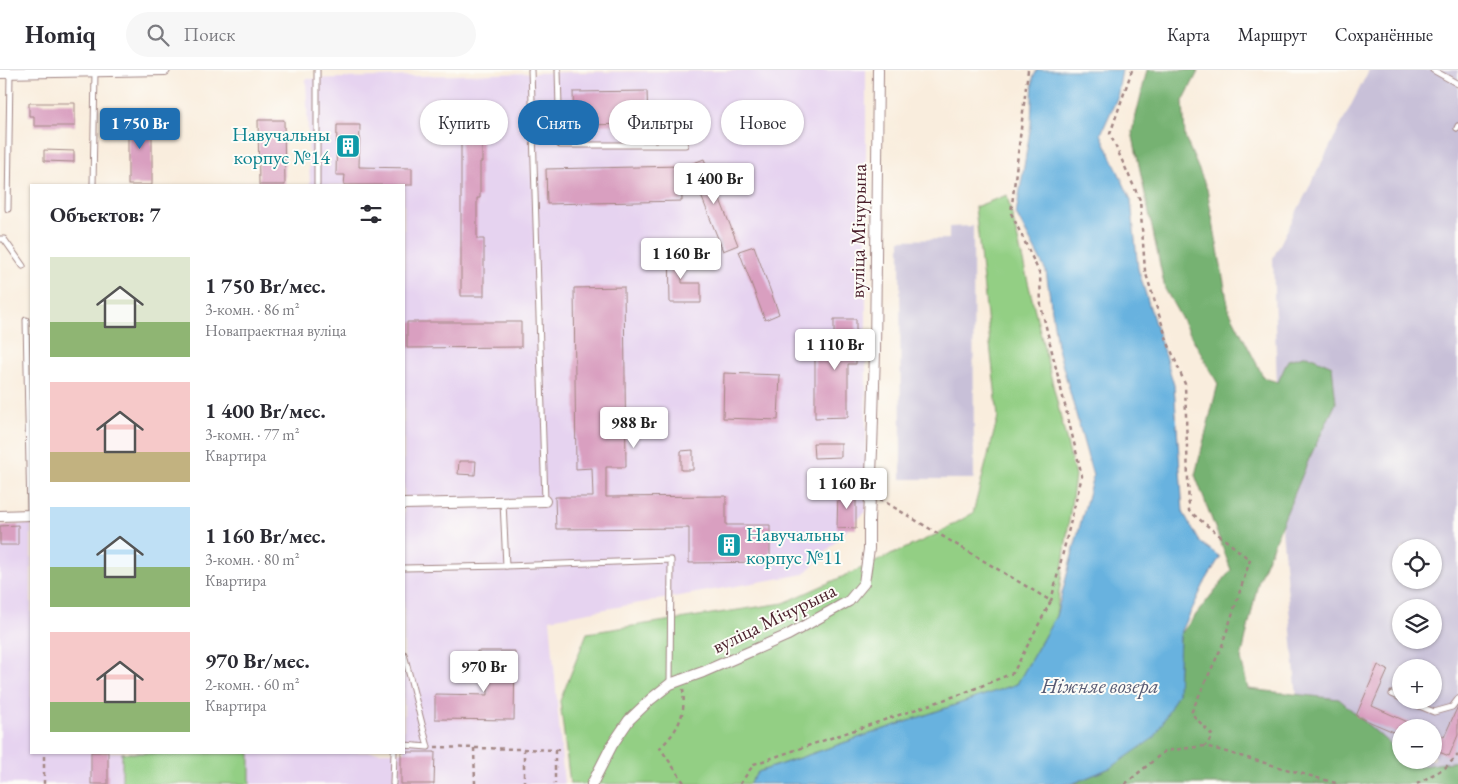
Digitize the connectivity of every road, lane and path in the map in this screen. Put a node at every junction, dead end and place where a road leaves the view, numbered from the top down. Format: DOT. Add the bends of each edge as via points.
graph roads {
  1 [pos="119,70"];
  2 [pos="165,70"];
  3 [pos="318,70"];
  4 [pos="531,70"];
  5 [pos="558,70"];
  6 [pos="878,70"];
  7 [pos="1028,70"];
  8 [pos="1132,70"];
  9 [pos="1433,70"];
  10 [pos="95,71"];
  11 [pos="5,73"];
  12 [pos="1458,84"];
  13 [pos="609,145"];
  14 [pos="93,184"];
  15 [pos="317,184"];
  16 [pos="8,209"];
  17 [pos="0,239"];
  18 [pos="24,266"];
  19 [pos="26,320"];
  20 [pos="30,476"];
  21 [pos="870,493"];
  22 [pos="545,501"];
  23 [pos="503,502"];
  24 [pos="405,504"];
  25 [pos="30,515"];
  26 [pos="0,516"];
  27 [pos="506,566"];
  28 [pos="405,568"];
  29 [pos="1051,601"];
  30 [pos="405,658"];
  31 [pos="675,682"];
  32 [pos="1458,699"];
  33 [pos="1427,709"];
  34 [pos="405,745"];
  35 [pos="1205,746"];
  36 [pos="428,747"];
  37 [pos="474,748"];
  38 [pos="524,749"];
  39 [pos="555,750"];
  40 [pos="561,750"];
  41 [pos="44,754"];
  42 [pos="394,754"];
  43 [pos="1458,755"];
  44 [pos="44,784"];
  45 [pos="393,784"];
  46 [pos="475,784"];
  47 [pos="524,784"];
  48 [pos="555,784"];
  49 [pos="592,784"];
  50 [pos="685,784"];
  51 [pos="740,784"];
  52 [pos="1125,784"];
  53 [pos="1339,784"];
  54 [pos="1417,784"];
  1 -- 2 [label="street"];
  1 -- 10 [label="street"];
  3 -- 15 [label="lane"];
  4 -- 22 [label="lane"];
  5 -- 13 [label="lane" via="560,145"];
  6 -- 21 [label="street, вуліца Мічурына"];
  7 -- 29 [label="path" via="1012,213 1040,274 1041,306 1082,476"];
  8 -- 35 [label="path" via="1110,134 1140,200 1145,271 1184,384 1189,511 1250,560 1222,646 1191,713 1213,736"];
  9 -- 12 [label="lane"];
  10 -- 11 [label="street"];
  10 -- 14 [label="lane"];
  11 -- 16 [label="lane"];
  17 -- 18 [label="lane" via="4,239"];
  19 -- 20 [label="lane"];
  21 -- 29 [label="path"];
  21 -- 31 [label="street, вуліца Мічурына" via="869,549 864,583 849,601 788,635"];
  22 -- 23 [label="street"];
  23 -- 24 [label="street"];
  23 -- 27 [label="lane"];
  25 -- 26 [label="street"];
  27 -- 28 [label="lane"];
  27 -- 31 [label="lane" via="671,560"];
  29 -- 51 [label="path" via="1013,673 964,693 754,764"];
  30 -- 36 [label="lane"];
  31 -- 49 [label="street, вуліца Мічурына" via="629,720"];
  31 -- 50 [label="path" via="684,690 681,720 660,748"];
  32 -- 33 [label="lane" via="1452,707 1434,712"];
  34 -- 36 [label="lane"];
  35 -- 52 [label="path" via="1165,751"];
  35 -- 53 [label="path"];
  36 -- 37 [label="path"];
  37 -- 38 [label="path"];
  37 -- 46 [label="path"];
  38 -- 39 [label="path"];
  38 -- 47 [label="path"];
  39 -- 40 [label="path"];
  39 -- 48 [label="path"];
  41 -- 44 [label="path"];
  42 -- 45 [label="lane"];
  43 -- 54 [label="path" via="1446,767"];
}
